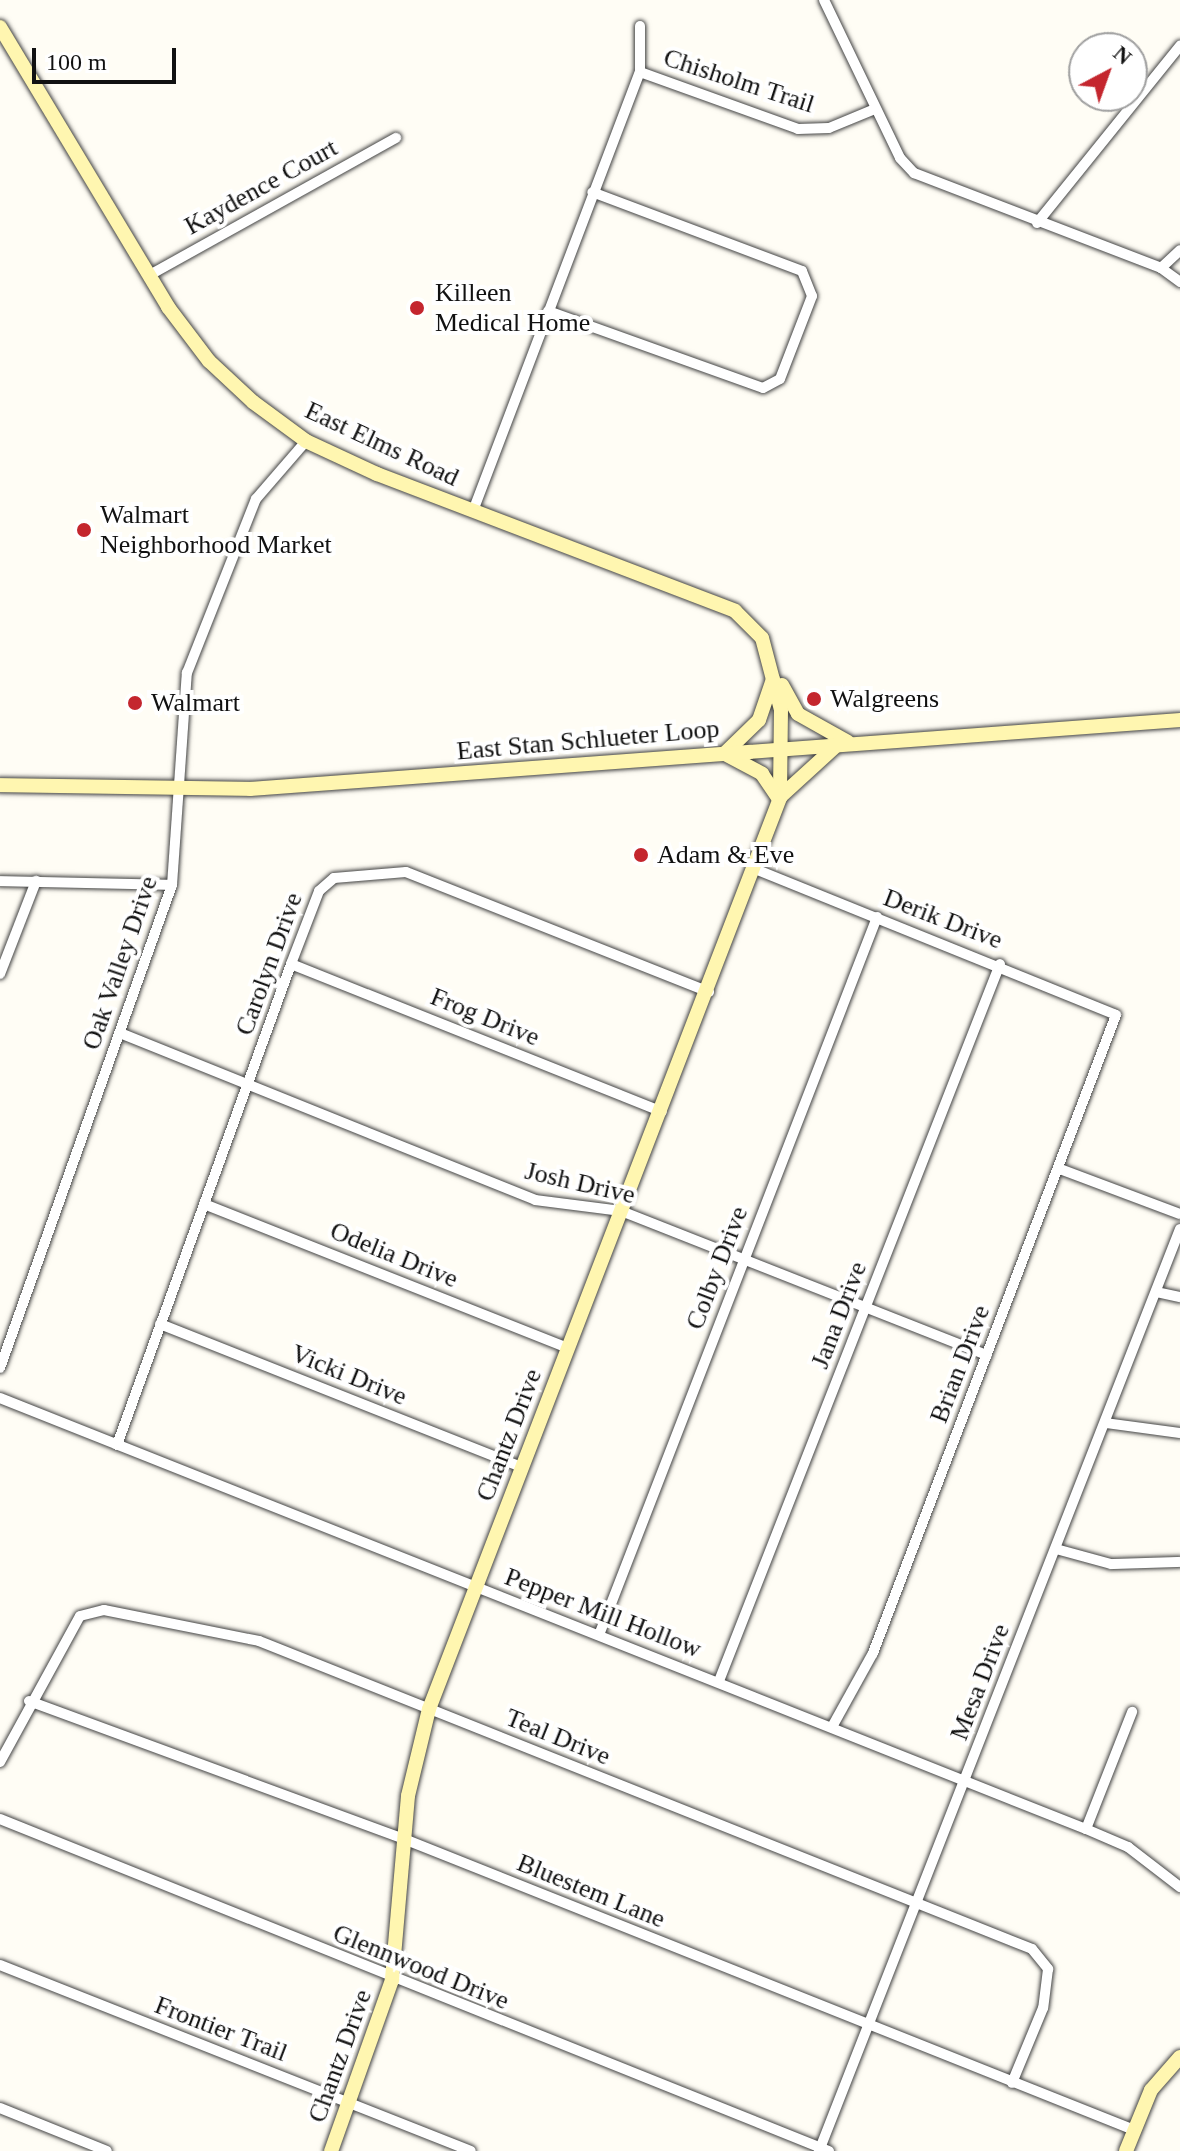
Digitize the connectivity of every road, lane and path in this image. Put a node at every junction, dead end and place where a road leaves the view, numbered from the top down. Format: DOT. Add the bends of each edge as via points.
graph roads {
  1 [pos="824,0"];
  2 [pos="640,26"];
  3 [pos="0,27"];
  4 [pos="1180,46"];
  5 [pos="640,72"];
  6 [pos="875,109"];
  7 [pos="396,138"];
  8 [pos="592,192"];
  9 [pos="1037,223"];
  10 [pos="1180,250"];
  11 [pos="1161,268"];
  12 [pos="148,276"];
  13 [pos="1180,282"];
  14 [pos="548,311"];
  15 [pos="306,441"];
  16 [pos="473,511"];
  17 [pos="774,675"];
  18 [pos="1180,720"];
  19 [pos="846,744"];
  20 [pos="784,749"];
  21 [pos="723,754"];
  22 [pos="0,785"];
  23 [pos="181,791"];
  24 [pos="780,798"];
  25 [pos="755,869"];
  26 [pos="0,881"];
  27 [pos="36,881"];
  28 [pos="172,885"];
  29 [pos="877,917"];
  30 [pos="291,964"];
  31 [pos="1000,964"];
  32 [pos="0,974"];
  33 [pos="709,992"];
  34 [pos="1114,1011"];
  35 [pos="120,1033"];
  36 [pos="248,1085"];
  37 [pos="662,1112"];
  38 [pos="1060,1169"];
  39 [pos="204,1204"];
  40 [pos="621,1211"];
  41 [pos="1180,1214"];
  42 [pos="1180,1229"];
  43 [pos="744,1259"];
  44 [pos="1156,1292"];
  45 [pos="1180,1297"];
  46 [pos="867,1306"];
  47 [pos="160,1324"];
  48 [pos="568,1348"];
  49 [pos="987,1355"];
  50 [pos="0,1368"];
  51 [pos="0,1398"];
  52 [pos="1106,1423"];
  53 [pos="1180,1433"];
  54 [pos="117,1445"];
  55 [pos="522,1467"];
  56 [pos="1056,1549"];
  57 [pos="1180,1562"];
  58 [pos="477,1587"];
  59 [pos="599,1635"];
  60 [pos="719,1681"];
  61 [pos="29,1701"];
  62 [pos="429,1709"];
  63 [pos="1132,1712"];
  64 [pos="832,1727"];
  65 [pos="0,1762"];
  66 [pos="966,1781"];
  67 [pos="0,1819"];
  68 [pos="1086,1829"];
  69 [pos="404,1839"];
  70 [pos="1180,1887"];
  71 [pos="919,1904"];
  72 [pos="0,1965"];
  73 [pos="392,1980"];
  74 [pos="869,2028"];
  75 [pos="1180,2057"];
  76 [pos="1012,2083"];
  77 [pos="352,2103"];
  78 [pos="0,2108"];
  79 [pos="1134,2130"];
  80 [pos="822,2150"];
  81 [pos="107,2151"];
  82 [pos="331,2151"];
  83 [pos="471,2151"];
  84 [pos="1126,2151"];
  1 -- 6 [label="street"];
  2 -- 5 [label="street"];
  3 -- 12 [label="main road, East Elms Road"];
  4 -- 9 [label="street"];
  5 -- 6 [label="street, Chisholm Trail" via="798,129 829,128"];
  5 -- 8 [label="street, Chisholm Trail"];
  6 -- 9 [label="street" via="914,173"];
  7 -- 12 [label="street, Kaydence Court"];
  8 -- 14 [label="street, Chisholm Trail"];
  8 -- 14 [label="street" via="802,271 812,296 780,379 763,388"];
  9 -- 11 [label="street"];
  10 -- 11 [label="street"];
  11 -- 13 [label="street"];
  12 -- 15 [label="main road, East Elms Road" via="209,361"];
  14 -- 16 [label="street, Chisholm Trail"];
  15 -- 16 [label="main road, East Elms Road"];
  15 -- 23 [label="street, Oak Valley Drive" via="256,499 187,673"];
  16 -- 17 [label="main road, East Elms Road" via="735,611 762,638"];
  17 -- 19 [label="main road" via="798,714"];
  17 -- 20 [label="main road, East Elms Road"];
  17 -- 21 [label="main road" via="759,720"];
  18 -- 19 [label="main road, East Stan Schlueter Loop"];
  19 -- 20 [label="main road, East Stan Schlueter Loop"];
  19 -- 24 [label="main road" via="822,754"];
  20 -- 21 [label="main road, East Stan Schlueter Loop"];
  20 -- 24 [label="main road, Chantz Drive"];
  21 -- 23 [label="main road, East Stan Schlueter Loop"];
  21 -- 24 [label="main road" via="762,774"];
  22 -- 23 [label="main road, East Stan Schlueter Loop"];
  23 -- 28 [label="street, Oak Valley Drive"];
  24 -- 25 [label="main road, Chantz Drive"];
  25 -- 29 [label="street, Derik Drive"];
  25 -- 33 [label="main road, Chantz Drive"];
  26 -- 27 [label="street"];
  27 -- 28 [label="street"];
  27 -- 32 [label="street"];
  28 -- 35 [label="street, Oak Valley Drive"];
  29 -- 31 [label="street, Derik Drive"];
  29 -- 43 [label="street, Colby Drive"];
  30 -- 33 [label="street, Carolyn Drive" via="319,891 334,878 406,872"];
  30 -- 36 [label="street, Carolyn Drive"];
  30 -- 37 [label="street, Frog Drive"];
  31 -- 34 [label="street, Derik Drive"];
  31 -- 46 [label="street, Jana Drive"];
  33 -- 37 [label="main road, Chantz Drive"];
  34 -- 38 [label="street, Brian Drive"];
  35 -- 36 [label="street, Josh Drive"];
  35 -- 50 [label="street, Oak Valley Drive"];
  36 -- 39 [label="street, Carolyn Drive"];
  36 -- 40 [label="street, Josh Drive" via="535,1200"];
  37 -- 40 [label="main road, Chantz Drive"];
  38 -- 41 [label="street"];
  38 -- 49 [label="street, Brian Drive"];
  39 -- 47 [label="street, Carolyn Drive"];
  39 -- 48 [label="street, Odelia Drive"];
  40 -- 43 [label="street, Josh Drive"];
  40 -- 48 [label="main road, Chantz Drive"];
  42 -- 44 [label="street, Mesa Drive"];
  43 -- 46 [label="street, Josh Drive"];
  43 -- 59 [label="street, Colby Drive"];
  44 -- 45 [label="street"];
  44 -- 52 [label="street, Mesa Drive"];
  46 -- 49 [label="street, Josh Drive"];
  46 -- 60 [label="street, Jana Drive"];
  47 -- 54 [label="street, Carolyn Drive"];
  47 -- 55 [label="street, Vicki Drive"];
  48 -- 55 [label="main road, Chantz Drive"];
  49 -- 64 [label="street, Brian Drive" via="873,1653"];
  51 -- 54 [label="street, Pepper Mill Hollow"];
  52 -- 53 [label="street"];
  52 -- 56 [label="street, Mesa Drive"];
  54 -- 58 [label="street, Pepper Mill Hollow"];
  55 -- 58 [label="main road, Chantz Drive"];
  56 -- 57 [label="street" via="1111,1564"];
  56 -- 66 [label="street, Mesa Drive"];
  58 -- 59 [label="street, Pepper Mill Hollow"];
  58 -- 62 [label="main road, Chantz Drive"];
  59 -- 60 [label="street, Pepper Mill Hollow"];
  60 -- 64 [label="street, Pepper Mill Hollow"];
  61 -- 62 [label="street, Teal Drive" via="72,1624 104,1610 242,1636"];
  61 -- 65 [label="street, Teal Drive"];
  61 -- 69 [label="street, Bluestem Lane"];
  62 -- 69 [label="main road, Chantz Drive"];
  62 -- 71 [label="street, Teal Drive"];
  63 -- 68 [label="street"];
  64 -- 66 [label="street, Pepper Mill Hollow"];
  66 -- 68 [label="street, Pepper Mill Hollow"];
  66 -- 71 [label="street, Mesa Drive"];
  67 -- 73 [label="street, Glennwood Drive"];
  68 -- 70 [label="street, Pepper Mill Hollow" via="1137,1853"];
  69 -- 73 [label="main road, Chantz Drive"];
  69 -- 74 [label="street, Bluestem Lane"];
  71 -- 74 [label="street, Mesa Drive"];
  71 -- 76 [label="street, Teal Drive" via="1032,1949 1048,1969 1043,2008"];
  72 -- 77 [label="street, Frontier Trail"];
  73 -- 77 [label="main road, Chantz Drive"];
  73 -- 80 [label="street, Glennwood Drive"];
  74 -- 76 [label="street, Bluestem Lane"];
  74 -- 80 [label="street, Mesa Drive"];
  75 -- 79 [label="main road" via="1151,2090"];
  76 -- 79 [label="street, Bluestem Lane"];
  77 -- 82 [label="main road, Chantz Drive"];
  77 -- 83 [label="street, Frontier Trail"];
  78 -- 81 [label="street"];
  79 -- 84 [label="main road"];
}
